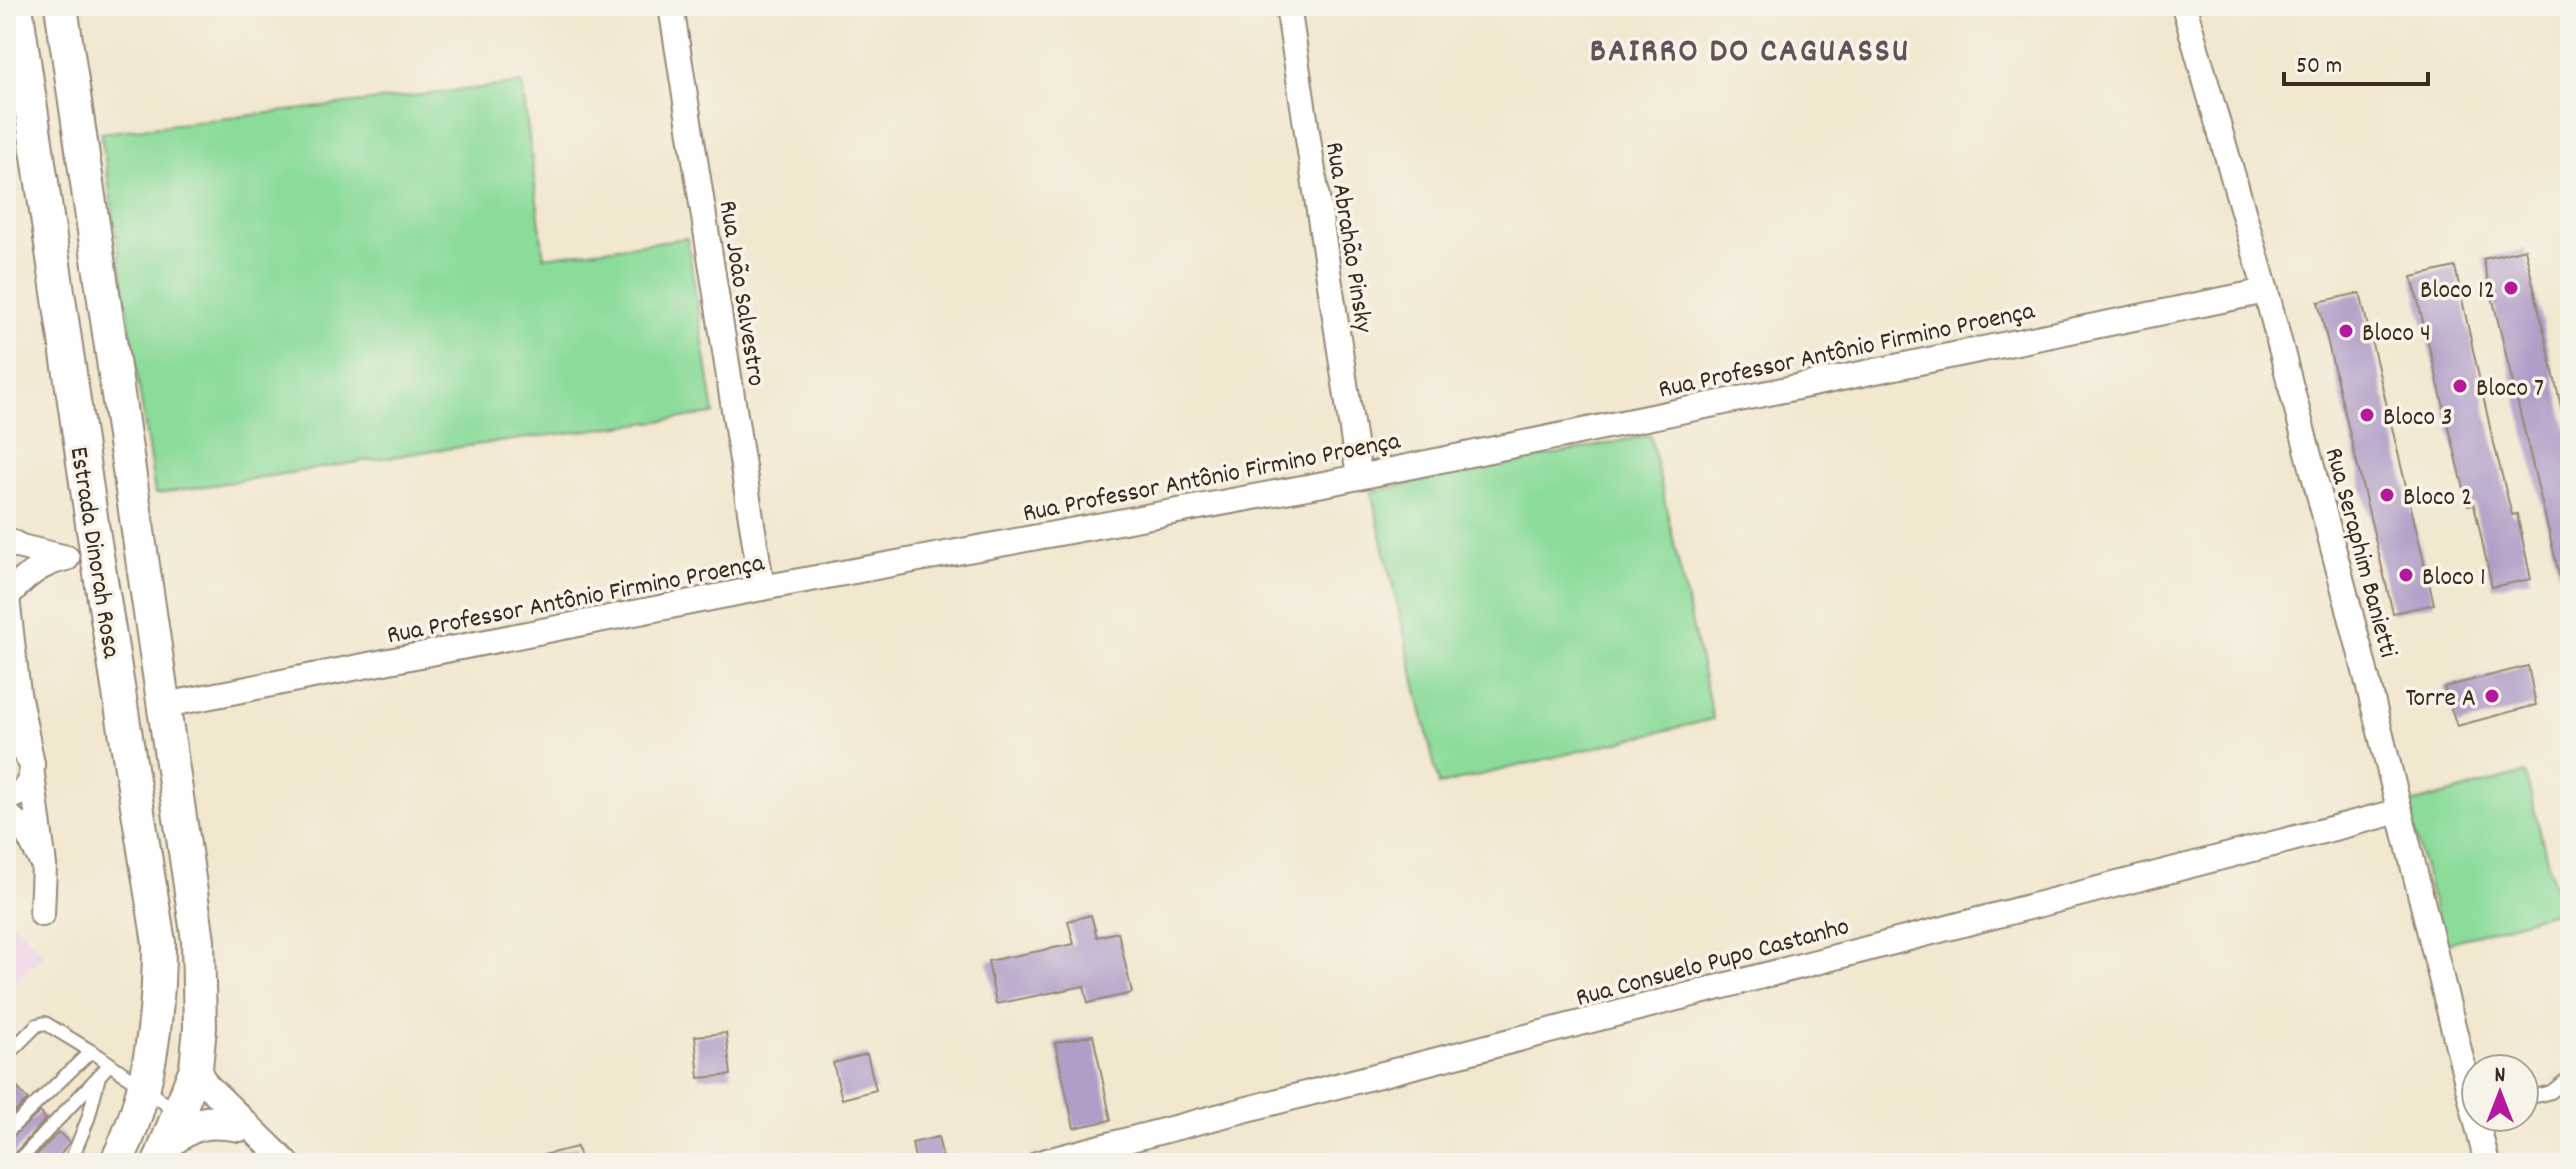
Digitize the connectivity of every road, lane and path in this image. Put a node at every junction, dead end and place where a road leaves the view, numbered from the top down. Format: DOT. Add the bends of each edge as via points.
graph roads {
  1 [pos="16,6"];
  2 [pos="61,6"];
  3 [pos="671,6"];
  4 [pos="1288,6"];
  5 [pos="2184,6"];
  6 [pos="2266,291"];
  7 [pos="1359,476"];
  8 [pos="6,539"];
  9 [pos="762,588"];
  10 [pos="6,594"];
  11 [pos="18,693"];
  12 [pos="165,705"];
  13 [pos="6,730"];
  14 [pos="6,741"];
  15 [pos="32,769"];
  16 [pos="6,798"];
  17 [pos="2400,811"];
  18 [pos="6,813"];
  19 [pos="44,865"];
  20 [pos="42,914"];
  21 [pos="159,1010"];
  22 [pos="91,1051"];
  23 [pos="6,1056"];
  24 [pos="110,1064"];
  25 [pos="99,1073"];
  26 [pos="2570,1077"];
  27 [pos="192,1081"];
  28 [pos="141,1092"];
  29 [pos="2540,1095"];
  30 [pos="250,1131"];
  31 [pos="6,1133"];
  32 [pos="164,1153"];
  33 [pos="17,1163"];
  34 [pos="70,1163"];
  35 [pos="116,1163"];
  36 [pos="287,1163"];
  37 [pos="1039,1163"];
  38 [pos="2487,1163"];
  1 -- 21 [label="main road, Estrada Dinorah Rosa" via="159,943"];
  2 -- 12 [label="main road, Estrada Dinorah Rosa"];
  3 -- 9 [label="street, Rua João Salvestro"];
  4 -- 7 [label="street, Rua Abrahão Pinsky"];
  5 -- 6 [label="street, Rua Seraphim Banietti"];
  6 -- 7 [label="street, Rua Professor Antônio Firmino Proença"];
  6 -- 17 [label="street, Rua Seraphim Banietti"];
  7 -- 9 [label="street, Rua Professor Antônio Firmino Proença"];
  8 -- 10 [label="street" via="67,558 51,561"];
  9 -- 12 [label="street, Rua Professor Antônio Firmino Proença"];
  10 -- 11 [label="street"];
  11 -- 13 [label="street"];
  11 -- 15 [label="street"];
  12 -- 27 [label="main road, Estrada Dinorah Rosa" via="198,940 200,1028"];
  14 -- 15 [label="street" via="19,745"];
  15 -- 16 [label="street" via="20,794"];
  15 -- 19 [label="street"];
  17 -- 37 [label="street, Rua Consuelo Pupo Castanho"];
  17 -- 38 [label="street, Rua Seraphim Banietti"];
  18 -- 19 [label="street" via="27,833"];
  19 -- 20 [label="street"];
  21 -- 27 [label="main road" via="173,1071"];
  21 -- 28 [label="main road, Estrada Dinorah Rosa"];
  22 -- 23 [label="lane" via="45,1023"];
  22 -- 24 [label="lane"];
  22 -- 31 [label="lane"];
  24 -- 25 [label="lane"];
  24 -- 28 [label="lane"];
  25 -- 33 [label="lane"];
  25 -- 34 [label="lane"];
  26 -- 29 [label="lane"];
  27 -- 30 [label="street"];
  27 -- 32 [label="main road, Estrada Dinorah Rosa"];
  28 -- 32 [label="lane" via="170,1109"];
  28 -- 35 [label="main road, Estrada Dinorah Rosa"];
  30 -- 32 [label="main road" via="204,1121 183,1129"];
  30 -- 36 [label="street"];
}
